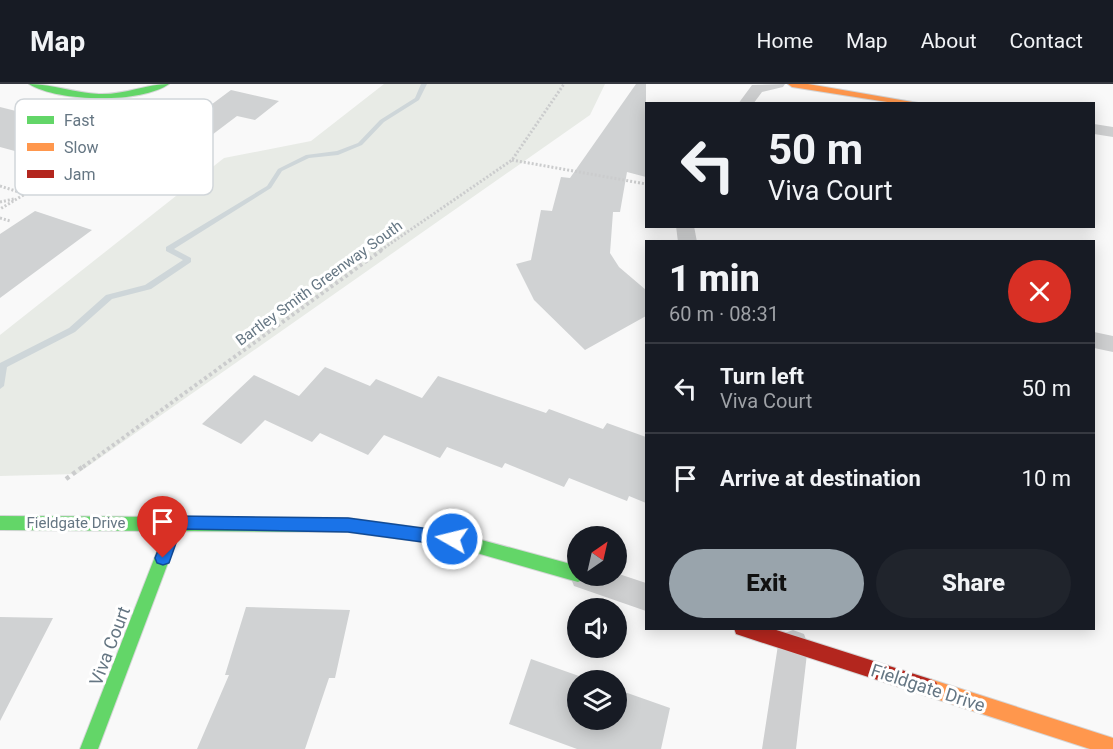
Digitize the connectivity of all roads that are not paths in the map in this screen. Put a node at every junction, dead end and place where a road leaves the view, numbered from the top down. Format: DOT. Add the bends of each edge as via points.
graph roads {
  1 [pos="33,84"];
  2 [pos="165,84"];
  3 [pos="778,84"];
  4 [pos="792,84"];
  5 [pos="104,99"];
  6 [pos="121,99"];
  7 [pos="746,102"];
  8 [pos="907,102"];
  9 [pos="1095,129"];
  10 [pos="1113,132"];
  11 [pos="1095,340"];
  12 [pos="1113,344"];
  13 [pos="176,522"];
  14 [pos="0,523"];
  15 [pos="567,571"];
  16 [pos="614,586"];
  17 [pos="645,597"];
  18 [pos="748,630"];
  19 [pos="793,645"];
  20 [pos="1113,747"];
  21 [pos="89,749"];
  22 [pos="779,749"];
  1 -- 5 [label="street" via="77,97"];
  2 -- 6 [label="street"];
  3 -- 7 [label="street" via="757,88"];
  4 -- 8 [label="street"];
  9 -- 10 [label="street"];
  11 -- 12 [label="street"];
  13 -- 14 [label="street, Fieldgate Drive"];
  13 -- 15 [label="street, Fieldgate Drive" via="348,525 452,539"];
  13 -- 21 [label="street, Viva Court"];
  16 -- 17 [label="street"];
  18 -- 19 [label="street, Fieldgate Drive"];
  19 -- 20 [label="street, Fieldgate Drive"];
  19 -- 22 [label="street"];
}
